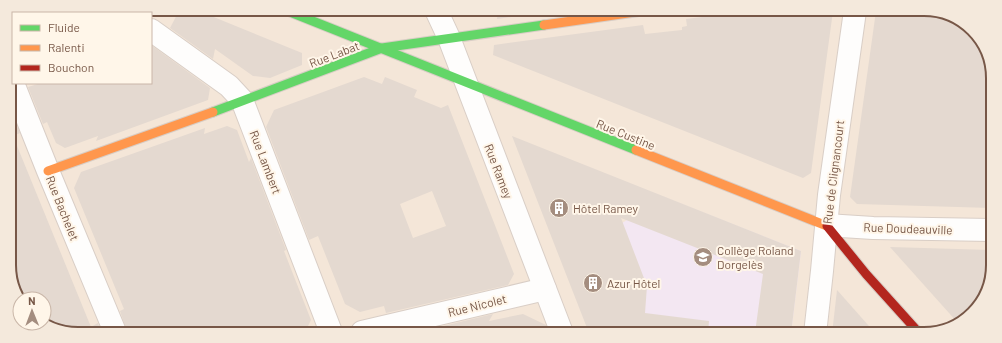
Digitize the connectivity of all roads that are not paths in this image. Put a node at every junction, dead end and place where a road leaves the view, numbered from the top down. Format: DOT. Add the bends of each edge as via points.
graph roads {
  1 [pos="300,16"];
  2 [pos="439,16"];
  3 [pos="606,16"];
  4 [pos="854,16"];
  5 [pos="152,31"];
  6 [pos="449,38"];
  7 [pos="382,48"];
  8 [pos="465,82"];
  9 [pos="16,91"];
  10 [pos="242,100"];
  11 [pos="48,171"];
  12 [pos="826,225"];
  13 [pos="986,230"];
  14 [pos="545,289"];
  15 [pos="113,327"];
  16 [pos="328,327"];
  17 [pos="383,327"];
  18 [pos="560,327"];
  19 [pos="816,327"];
  20 [pos="914,327"];
  1 -- 7 [label="street, Rue Custine"];
  2 -- 6 [label="street, Rue Ramey"];
  3 -- 6 [label="street, Rue Labat"];
  4 -- 12 [label="street, Rue de Clignancourt"];
  5 -- 10 [label="street, Rue Lambert" via="229,86"];
  6 -- 7 [label="street, Rue Labat"];
  6 -- 8 [label="street, Rue Ramey"];
  7 -- 8 [label="street, Rue Custine"];
  7 -- 10 [label="street, Rue Labat"];
  8 -- 12 [label="street, Rue Custine"];
  8 -- 14 [label="street, Rue Ramey"];
  9 -- 11 [label="street, Rue Bachelet"];
  10 -- 11 [label="street, Rue Labat"];
  10 -- 16 [label="street, Rue Lambert"];
  11 -- 15 [label="street, Rue Bachelet"];
  12 -- 13 [label="street, Rue Doudeauville"];
  12 -- 19 [label="street, Rue de Clignancourt"];
  12 -- 20 [label="street, Rue Custine"];
  14 -- 17 [label="street, Rue Nicolet"];
  14 -- 18 [label="street, Rue Ramey"];
}
